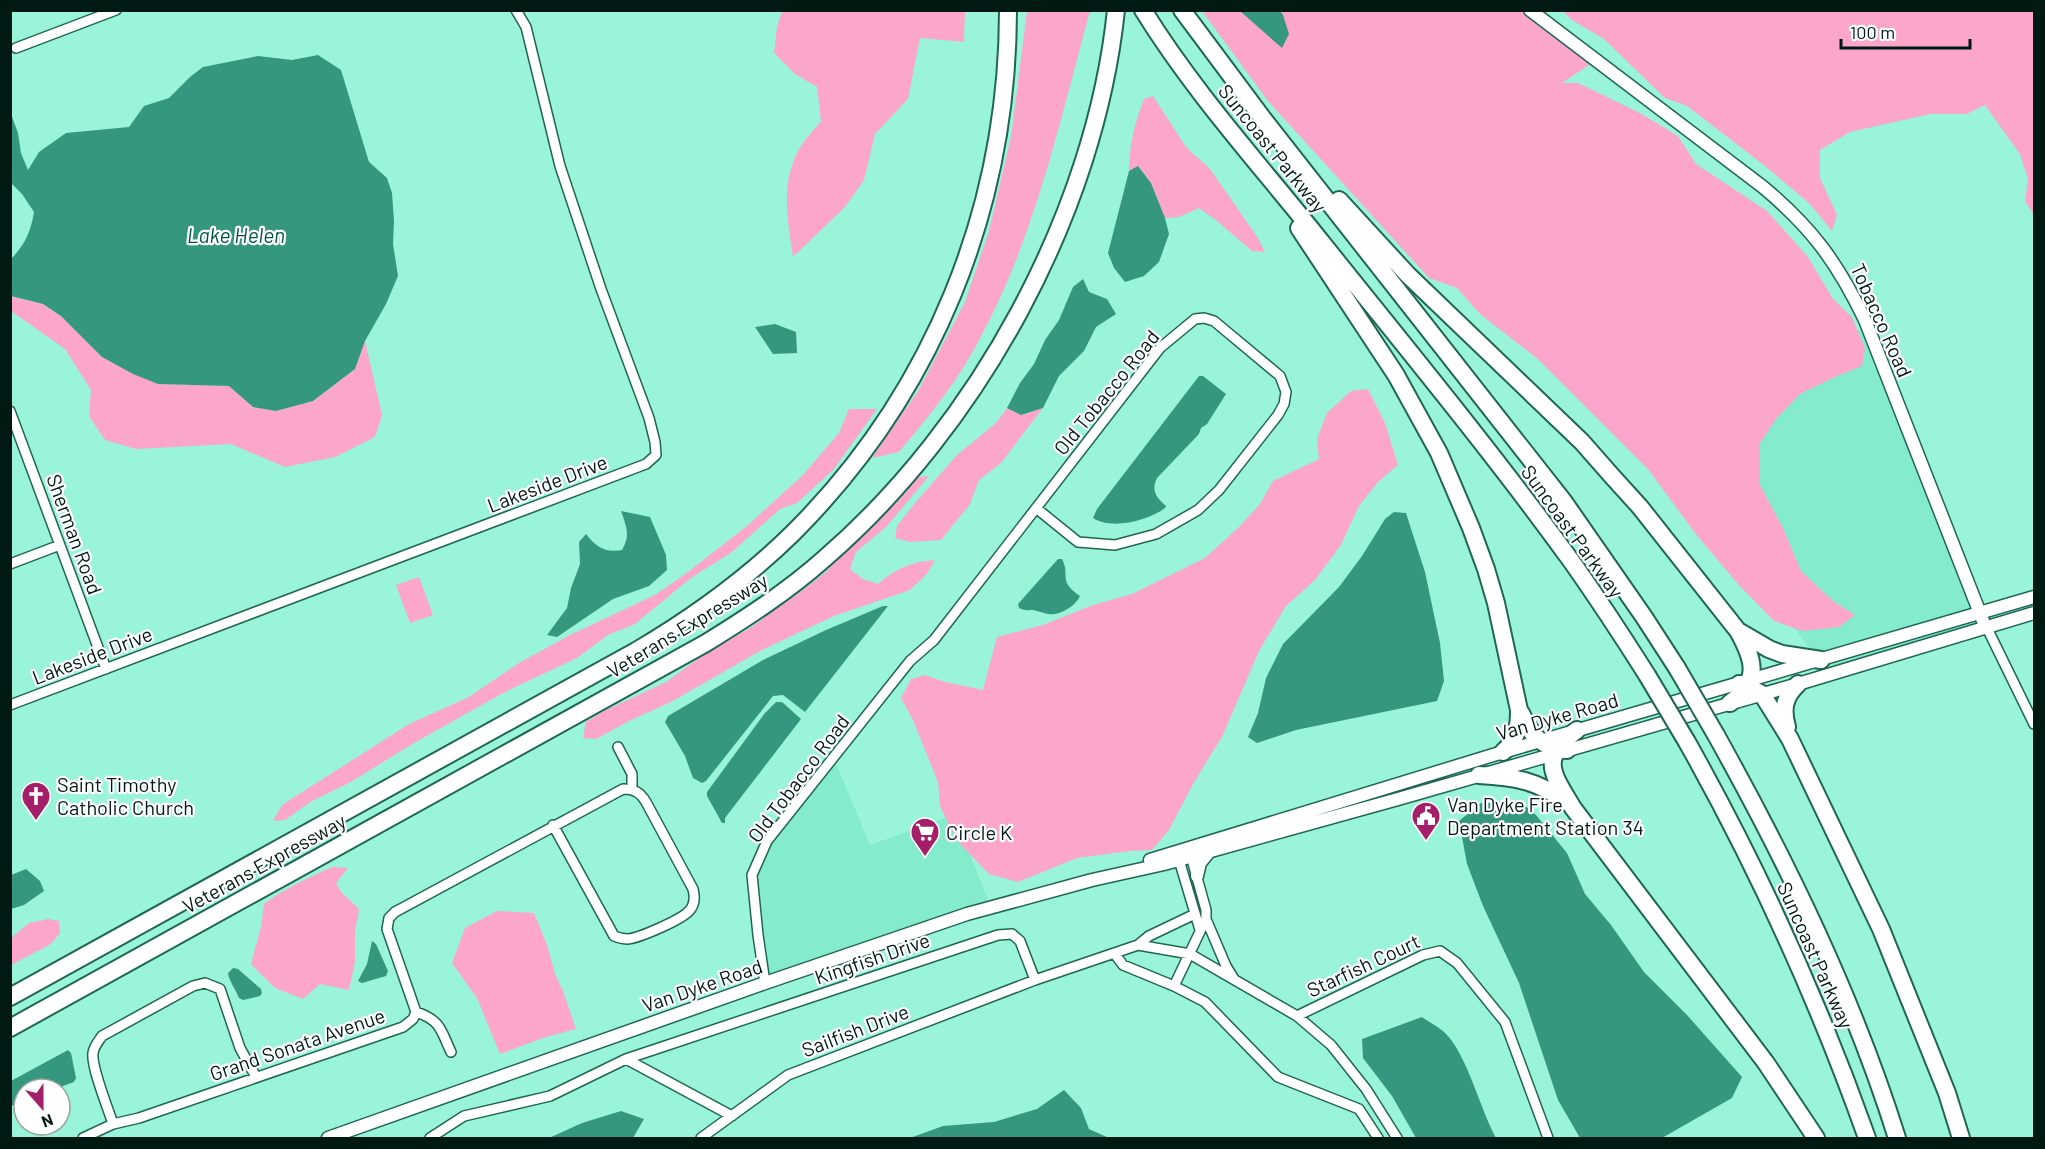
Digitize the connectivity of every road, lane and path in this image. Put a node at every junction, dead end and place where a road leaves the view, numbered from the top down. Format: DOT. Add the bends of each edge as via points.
graph roads {
  1 [pos="116,10"];
  2 [pos="516,10"];
  3 [pos="1008,10"];
  4 [pos="1143,10"];
  5 [pos="1182,10"];
  6 [pos="1530,10"];
  7 [pos="1116,16"];
  8 [pos="16,48"];
  9 [pos="1264,120"];
  10 [pos="1251,158"];
  11 [pos="10,411"];
  12 [pos="1036,508"];
  13 [pos="60,545"];
  14 [pos="10,564"];
  15 [pos="2034,597"];
  16 [pos="1980,613"];
  17 [pos="2034,613"];
  18 [pos="1987,628"];
  19 [pos="1738,631"];
  20 [pos="1821,660"];
  21 [pos="106,669"];
  22 [pos="1745,683"];
  23 [pos="1798,684"];
  24 [pos="1762,694"];
  25 [pos="1730,703"];
  26 [pos="10,705"];
  27 [pos="1519,710"];
  28 [pos="2034,724"];
  29 [pos="1577,730"];
  30 [pos="1790,739"];
  31 [pos="1540,741"];
  32 [pos="618,747"];
  33 [pos="1560,750"];
  34 [pos="1503,752"];
  35 [pos="1479,775"];
  36 [pos="632,789"];
  37 [pos="1573,808"];
  38 [pos="553,825"];
  39 [pos="1210,851"];
  40 [pos="1185,855"];
  41 [pos="1197,876"];
  42 [pos="1195,914"];
  43 [pos="1206,919"];
  44 [pos="1200,930"];
  45 [pos="1138,945"];
  46 [pos="1114,953"];
  47 [pos="1190,954"];
  48 [pos="1035,980"];
  49 [pos="1236,981"];
  50 [pos="765,984"];
  51 [pos="1174,986"];
  52 [pos="10,997"];
  53 [pos="416,1012"];
  54 [pos="1297,1016"];
  55 [pos="10,1028"];
  56 [pos="451,1052"];
  57 [pos="626,1059"];
  58 [pos="256,1077"];
  59 [pos="732,1116"];
  60 [pos="113,1124"];
  61 [pos="83,1138"];
  62 [pos="328,1138"];
  63 [pos="430,1138"];
  64 [pos="701,1138"];
  65 [pos="1378,1138"];
  66 [pos="1397,1138"];
  67 [pos="1548,1138"];
  68 [pos="1816,1138"];
  69 [pos="1867,1138"];
  70 [pos="1897,1138"];
  71 [pos="1961,1138"];
  1 -- 8 [label="street"];
  2 -- 21 [label="street, Lakeside Drive" via="525,27 560,166 649,418 656,455 646,464"];
  3 -- 52 [label="highway, Veterans Expressway" via="1006,74 991,172 974,240 945,312 879,431 791,534 722,594 636,651"];
  4 -- 10 [label="highway, Suncoast Parkway"];
  5 -- 9 [label="highway, Suncoast Parkway"];
  6 -- 16 [label="main road, Tobacco Road" via="1763,187 1792,211 1819,242 1849,285 1865,320"];
  7 -- 55 [label="highway, Veterans Expressway" via="1088,145 1057,231 1024,303 989,364 940,435 892,492 826,557 770,602 706,642"];
  9 -- 19 [label="highway" via="1408,275 1596,459 1640,507"];
  9 -- 70 [label="highway, Suncoast Parkway, bridge" via="1564,502 1677,668 1766,826 1821,942"];
  10 -- 27 [label="highway" via="1396,375 1439,453 1486,569"];
  10 -- 69 [label="highway, Suncoast Parkway, bridge" via="1523,497 1647,675 1731,821 1786,934"];
  11 -- 13 [label="street, Sherman Road"];
  12 -- 12 [label="street, Old Tobacco Road" via="1078,542 1115,545 1156,534 1185,519 1219,490 1278,415 1286,392 1280,376 1214,321 1195,319 1160,348"];
  12 -- 50 [label="street, Old Tobacco Road" via="934,640 910,661 767,841 752,875"];
  13 -- 14 [label="street"];
  13 -- 21 [label="street, Sherman Road"];
  15 -- 16 [label="main road, Van Dyke Road"];
  16 -- 18 [label="main road, Tobacco Road"];
  16 -- 20 [label="main road, Van Dyke Road"];
  17 -- 18 [label="main road, Van Dyke Road"];
  18 -- 23 [label="main road, Van Dyke Road"];
  18 -- 28 [label="street"];
  19 -- 20 [label="highway" via="1782,654"];
  19 -- 22 [label="highway" via="1751,657 1752,673"];
  20 -- 22 [label="main road, Van Dyke Road"];
  21 -- 26 [label="street, Lakeside Drive"];
  22 -- 24 [label="highway"];
  22 -- 25 [label="highway"];
  22 -- 29 [label="main road, Van Dyke Road"];
  23 -- 24 [label="main road, Van Dyke Road"];
  23 -- 30 [label="highway" via="1784,706"];
  24 -- 25 [label="main road, Van Dyke Road"];
  24 -- 30 [label="highway"];
  25 -- 33 [label="main road, Van Dyke Road"];
  27 -- 31 [label="highway"];
  27 -- 34 [label="highway" via="1516,736"];
  29 -- 31 [label="main road, Van Dyke Road"];
  29 -- 33 [label="highway"];
  30 -- 71 [label="highway" via="1881,929 1947,1093"];
  31 -- 33 [label="highway"];
  31 -- 34 [label="main road, Van Dyke Road"];
  32 -- 36 [label="street" via="632,774"];
  33 -- 35 [label="main road, Van Dyke Road"];
  33 -- 37 [label="highway" via="1554,775"];
  34 -- 40 [label="main road, Van Dyke Road"];
  35 -- 37 [label="highway" via="1539,785"];
  35 -- 39 [label="main road, Van Dyke Road"];
  36 -- 38 [label="street" via="623,789"];
  36 -- 38 [label="street" via="646,802 693,889 694,902 683,916 636,937 614,936"];
  37 -- 68 [label="highway" via="1766,1064"];
  38 -- 53 [label="street" via="389,918 388,934"];
  39 -- 40 [label="main road, Van Dyke Road"];
  39 -- 41 [label="main road" via="1200,862"];
  40 -- 41 [label="street"];
  40 -- 42 [label="street"];
  40 -- 50 [label="main road, Van Dyke Road" via="968,914"];
  41 -- 43 [label="street"];
  42 -- 44 [label="street"];
  42 -- 45 [label="street"];
  43 -- 44 [label="street"];
  43 -- 49 [label="street"];
  44 -- 47 [label="street"];
  45 -- 46 [label="street"];
  45 -- 47 [label="street"];
  46 -- 48 [label="street"];
  46 -- 51 [label="street" via="1123,965"];
  47 -- 49 [label="street"];
  47 -- 51 [label="street"];
  48 -- 57 [label="street, Kingfish Drive" via="1020,941 1012,934 998,935"];
  48 -- 59 [label="street, Sailfish Drive" via="788,1075"];
  49 -- 54 [label="street"];
  50 -- 62 [label="main road, Van Dyke Road"];
  51 -- 65 [label="street" via="1204,1002 1278,1077 1359,1109"];
  53 -- 56 [label="street" via="431,1017"];
  53 -- 58 [label="street, Grand Sonata Avenue" via="403,1027"];
  54 -- 66 [label="street" via="1331,1045 1366,1089"];
  54 -- 67 [label="street, Starfish Court" via="1423,955 1440,951 1457,963 1505,1022"];
  57 -- 59 [label="street"];
  57 -- 63 [label="street, Kingfish Drive" via="550,1096 464,1116"];
  58 -- 60 [label="street, Grand Sonata Avenue"];
  58 -- 60 [label="street" via="240,1048 220,989 205,984 193,986 102,1036 95,1045 92,1055"];
  59 -- 64 [label="street, Sailfish Drive"];
  60 -- 61 [label="street, Grand Sonata Avenue"];
}
